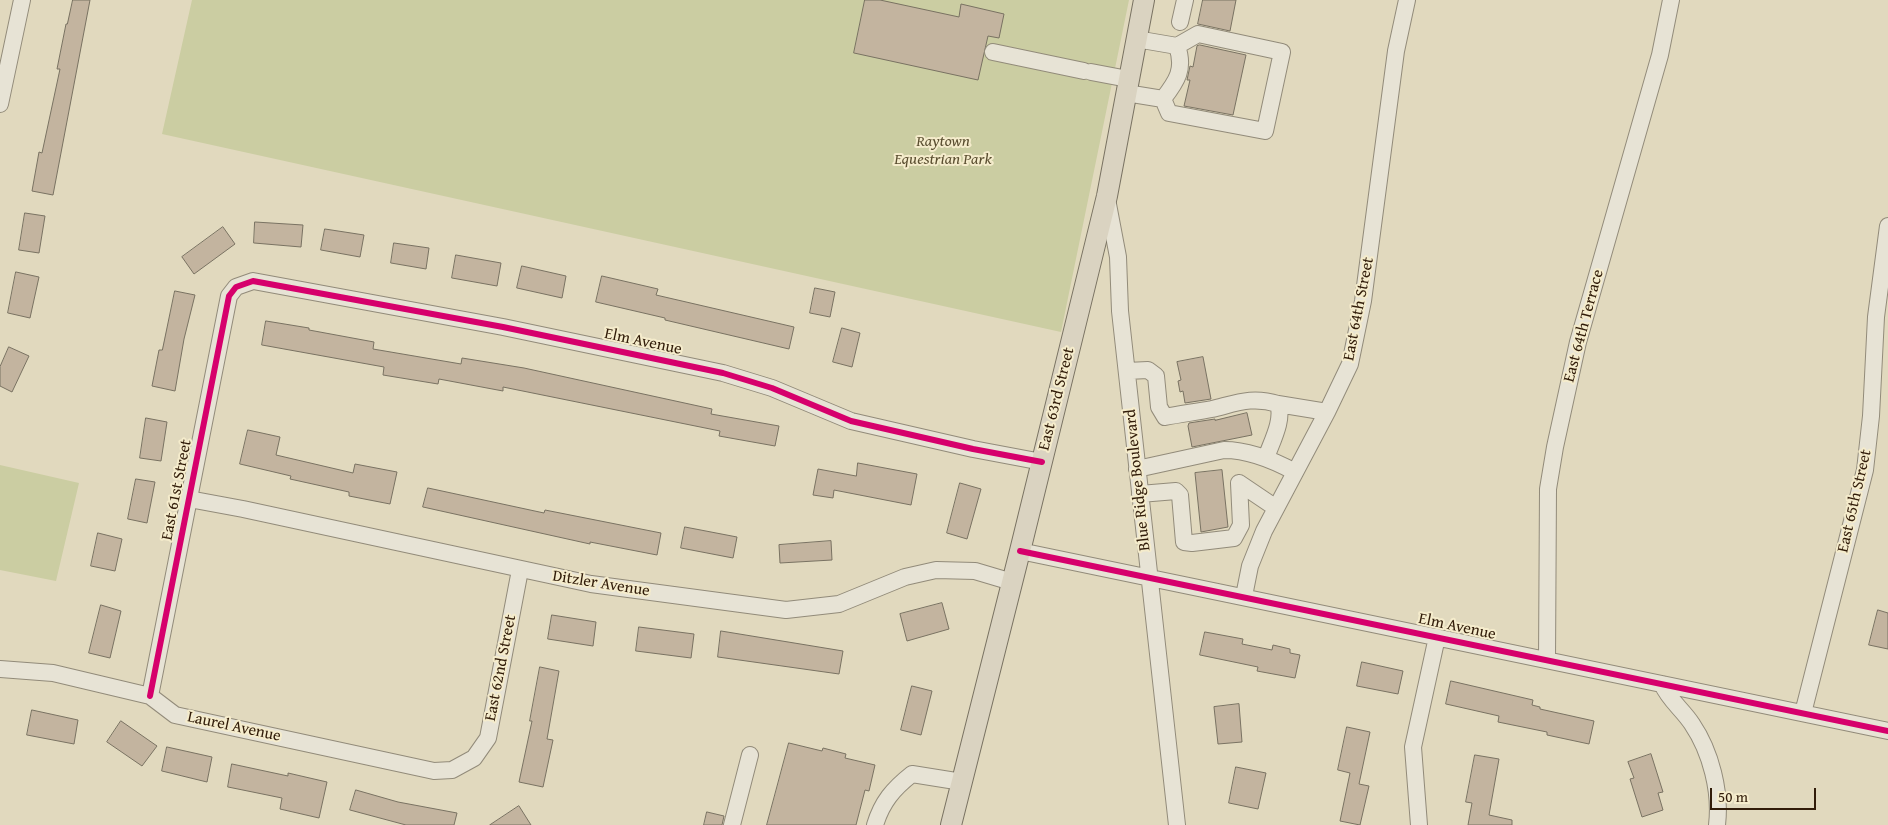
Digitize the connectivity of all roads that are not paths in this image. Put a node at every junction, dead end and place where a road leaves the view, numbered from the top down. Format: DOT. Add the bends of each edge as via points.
graph roads {
  1 [pos="22,0"];
  2 [pos="1144,0"];
  3 [pos="1184,0"];
  4 [pos="1407,0"];
  5 [pos="1671,0"];
  6 [pos="1180,22"];
  7 [pos="1136,39"];
  8 [pos="1177,46"];
  9 [pos="993,52"];
  10 [pos="5,55"];
  11 [pos="1127,86"];
  12 [pos="1163,99"];
  13 [pos="0,104"];
  14 [pos="1107,196"];
  15 [pos="1888,226"];
  16 [pos="233,291"];
  17 [pos="1127,372"];
  18 [pos="1278,404"];
  19 [pos="1327,412"];
  20 [pos="1266,458"];
  21 [pos="1042,462"];
  22 [pos="1137,470"];
  23 [pos="1295,472"];
  24 [pos="1140,494"];
  25 [pos="189,499"];
  26 [pos="1276,508"];
  27 [pos="1020,551"];
  28 [pos="520,570"];
  29 [pos="1148,576"];
  30 [pos="1012,582"];
  31 [pos="1244,596"];
  32 [pos="1437,637"];
  33 [pos="1547,660"];
  34 [pos="0,669"];
  35 [pos="1662,684"];
  36 [pos="150,696"];
  37 [pos="1802,713"];
  38 [pos="1888,732"];
  39 [pos="750,755"];
  40 [pos="470,760"];
  41 [pos="962,782"];
  42 [pos="732,825"];
  43 [pos="875,825"];
  44 [pos="951,825"];
  45 [pos="1177,825"];
  46 [pos="1419,825"];
  47 [pos="1718,825"];
  1 -- 10 [label="street"];
  2 -- 7 [label="main road, East 63rd Street"];
  3 -- 6 [label="street"];
  4 -- 19 [label="street, East 64th Street" via="1396,51 1363,301 1350,364"];
  5 -- 33 [label="street, East 64th Terrace" via="1660,55 1578,342 1555,447 1548,489"];
  7 -- 8 [label="street"];
  7 -- 11 [label="main road, East 63rd Street"];
  8 -- 12 [label="street" via="1181,59 1176,82"];
  8 -- 12 [label="street" via="1198,34 1282,52 1265,131 1169,113"];
  9 -- 11 [label="street" via="1088,72"];
  10 -- 13 [label="street"];
  11 -- 12 [label="street"];
  11 -- 14 [label="main road, East 63rd Street"];
  14 -- 17 [label="street, Blue Ridge Boulevard" via="1118,258"];
  14 -- 21 [label="main road, East 63rd Street"];
  15 -- 37 [label="street, East 65th Street" via="1876,317 1865,470"];
  16 -- 21 [label="street, Elm Avenue" via="253,281 503,327 723,373 772,388 851,421 973,450"];
  16 -- 25 [label="street, East 61st Street" via="229,296"];
  17 -- 18 [label="street" via="1148,370 1156,376 1159,407 1165,417 1243,400"];
  17 -- 22 [label="street, Blue Ridge Boulevard"];
  18 -- 19 [label="street"];
  18 -- 20 [label="street" via="1279,418"];
  19 -- 23 [label="street, East 64th Street"];
  20 -- 22 [label="street" via="1224,450"];
  20 -- 23 [label="street"];
  21 -- 27 [label="main road, East 63rd Street"];
  22 -- 24 [label="street, Blue Ridge Boulevard"];
  23 -- 26 [label="street, East 64th Street"];
  24 -- 26 [label="street" via="1176,491 1180,495 1184,542 1192,543 1234,538 1241,524 1239,483"];
  24 -- 29 [label="street, Blue Ridge Boulevard"];
  25 -- 28 [label="street, Ditzler Avenue"];
  25 -- 36 [label="street, East 61st Street"];
  26 -- 31 [label="street, East 64th Street" via="1250,566"];
  27 -- 29 [label="street, Elm Avenue"];
  27 -- 30 [label="main road, East 63rd Street"];
  28 -- 30 [label="street, Ditzler Avenue" via="591,584 786,610 839,604 905,577 936,570 975,571"];
  28 -- 40 [label="street, East 62nd Street" via="488,738"];
  29 -- 31 [label="street, Elm Avenue"];
  29 -- 45 [label="street, Blue Ridge Boulevard"];
  30 -- 41 [label="main road, East 63rd Street"];
  31 -- 32 [label="street, Elm Avenue"];
  32 -- 33 [label="street, Elm Avenue"];
  32 -- 46 [label="street" via="1412,747"];
  33 -- 35 [label="street, Elm Avenue"];
  34 -- 36 [label="street, Laurel Avenue" via="53,673"];
  35 -- 37 [label="street, Elm Avenue"];
  35 -- 47 [label="street" via="1692,724 1706,751 1716,785"];
  36 -- 40 [label="street, Laurel Avenue" via="175,714 434,771 452,770"];
  37 -- 38 [label="street, Elm Avenue"];
  39 -- 42 [label="street"];
  41 -- 43 [label="street" via="912,774 894,789 879,811"];
  41 -- 44 [label="main road, East 63rd Street"];
}
